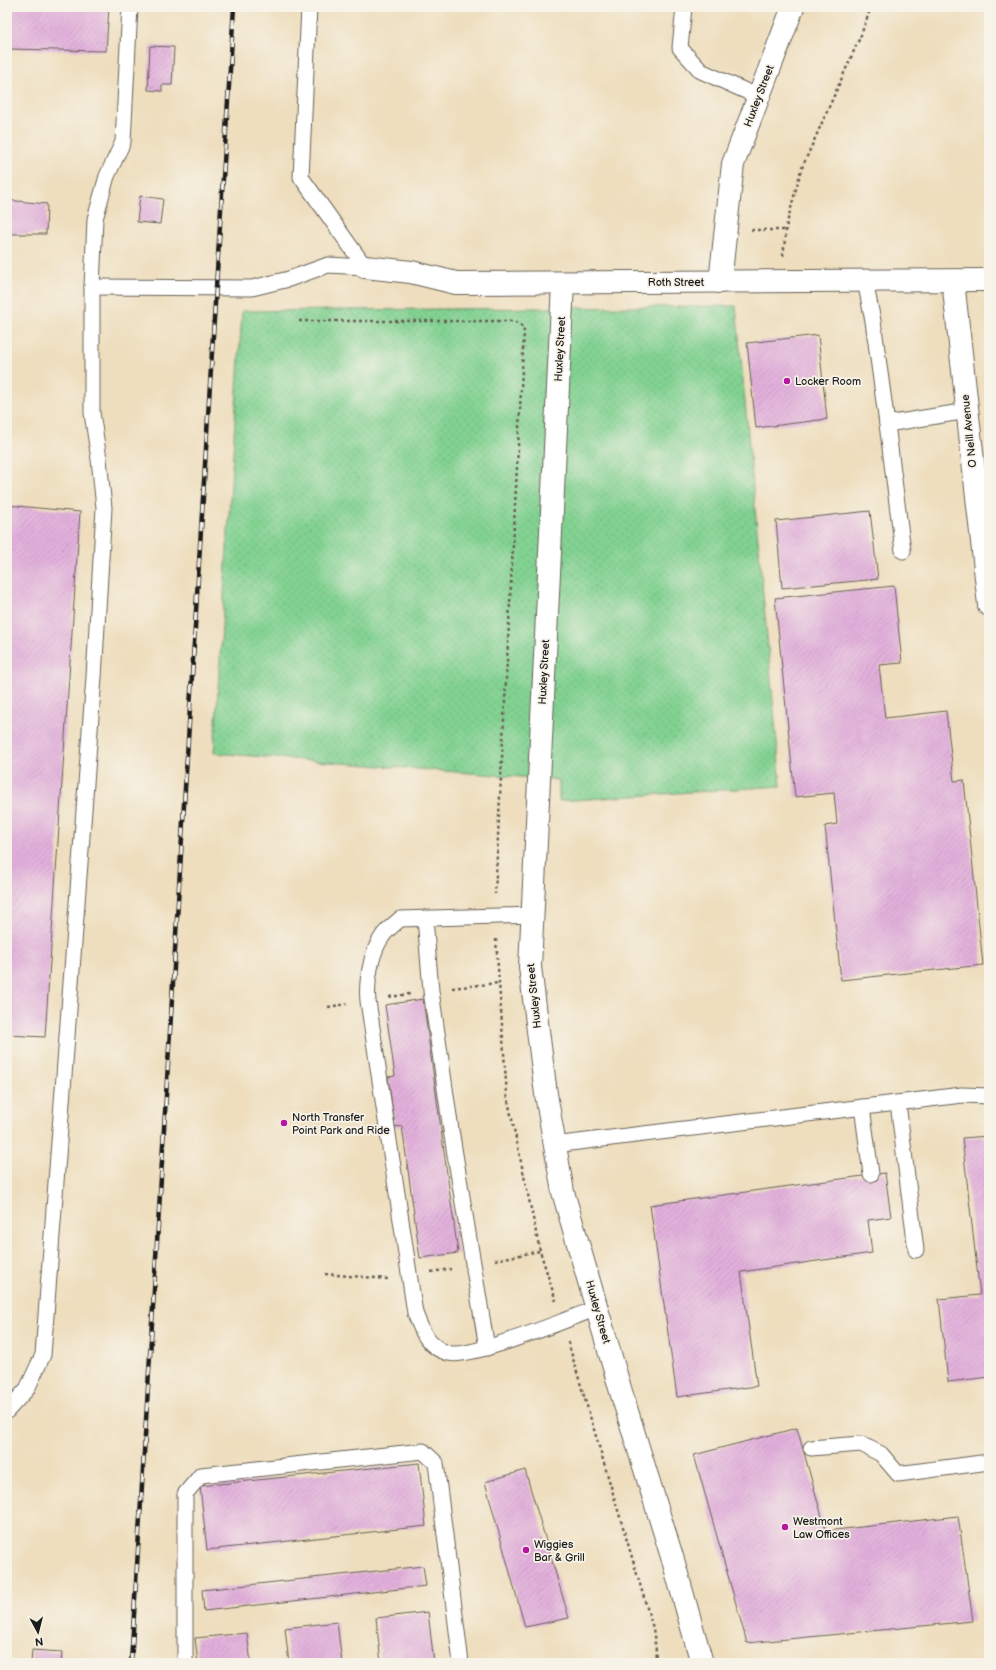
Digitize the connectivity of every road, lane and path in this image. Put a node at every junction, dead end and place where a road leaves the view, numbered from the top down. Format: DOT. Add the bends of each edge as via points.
graph roads {
  1 [pos="130,7"];
  2 [pos="309,7"];
  3 [pos="684,7"];
  4 [pos="793,7"];
  5 [pos="871,7"];
  6 [pos="759,97"];
  7 [pos="726,230"];
  8 [pos="786,230"];
  9 [pos="364,267"];
  10 [pos="989,280"];
  11 [pos="865,281"];
  12 [pos="953,281"];
  13 [pos="720,282"];
  14 [pos="780,282"];
  15 [pos="563,283"];
  16 [pos="92,287"];
  17 [pos="967,411"];
  18 [pos="887,424"];
  19 [pos="902,551"];
  20 [pos="989,605"];
  21 [pos="533,915"];
  22 [pos="425,918"];
  23 [pos="989,1096"];
  24 [pos="898,1103"];
  25 [pos="862,1107"];
  26 [pos="554,1145"];
  27 [pos="871,1174"];
  28 [pos="916,1250"];
  29 [pos="597,1308"];
  30 [pos="487,1348"];
  31 [pos="7,1411"];
  32 [pos="811,1448"];
  33 [pos="989,1462"];
  34 [pos="184,1663"];
  35 [pos="461,1663"];
  36 [pos="702,1663"];
  1 -- 16 [label="lane" via="123,142 107,176 95,220"];
  2 -- 9 [label="lane" via="301,176"];
  3 -- 6 [label="lane" via="680,48 701,72"];
  4 -- 6 [label="street, Huxley Street"];
  5 -- 8 [label="path" via="801,170"];
  6 -- 7 [label="street, Huxley Street" via="733,164"];
  7 -- 8 [label="path"];
  7 -- 13 [label="street, Huxley Street"];
  8 -- 14 [label="path"];
  9 -- 15 [label="street, Roth Street" via="412,272 456,283"];
  9 -- 16 [label="lane" via="328,265 289,279 252,288"];
  10 -- 12 [label="street, Roth Street"];
  11 -- 12 [label="street, Roth Street"];
  11 -- 14 [label="street, Roth Street"];
  11 -- 18 [label="lane"];
  12 -- 17 [label="street, O Neill Avenue"];
  13 -- 14 [label="street, Roth Street"];
  13 -- 15 [label="street, Roth Street"];
  15 -- 21 [label="street, Huxley Street"];
  16 -- 31 [label="lane" via="92,413 104,508 94,677 43,1355 27,1389"];
  17 -- 18 [label="lane"];
  17 -- 20 [label="street, O Neill Avenue"];
  18 -- 19 [label="lane"];
  21 -- 22 [label="lane"];
  21 -- 26 [label="street, Huxley Street" via="530,967"];
  22 -- 30 [label="lane" via="432,998 451,1130"];
  22 -- 30 [label="lane" via="400,919 382,936 372,960 368,1001 415,1313 422,1333 431,1344 449,1354 463,1354"];
  23 -- 24 [label="lane" via="962,1095"];
  24 -- 25 [label="lane"];
  24 -- 28 [label="lane"];
  25 -- 26 [label="lane"];
  25 -- 27 [label="lane"];
  26 -- 29 [label="street, Huxley Street" via="563,1192"];
  29 -- 30 [label="lane"];
  29 -- 36 [label="street, Huxley Street"];
  32 -- 33 [label="lane" via="861,1444 881,1454 898,1474"];
  34 -- 35 [label="lane" via="185,1494 201,1475 423,1451 436,1463"];
}
